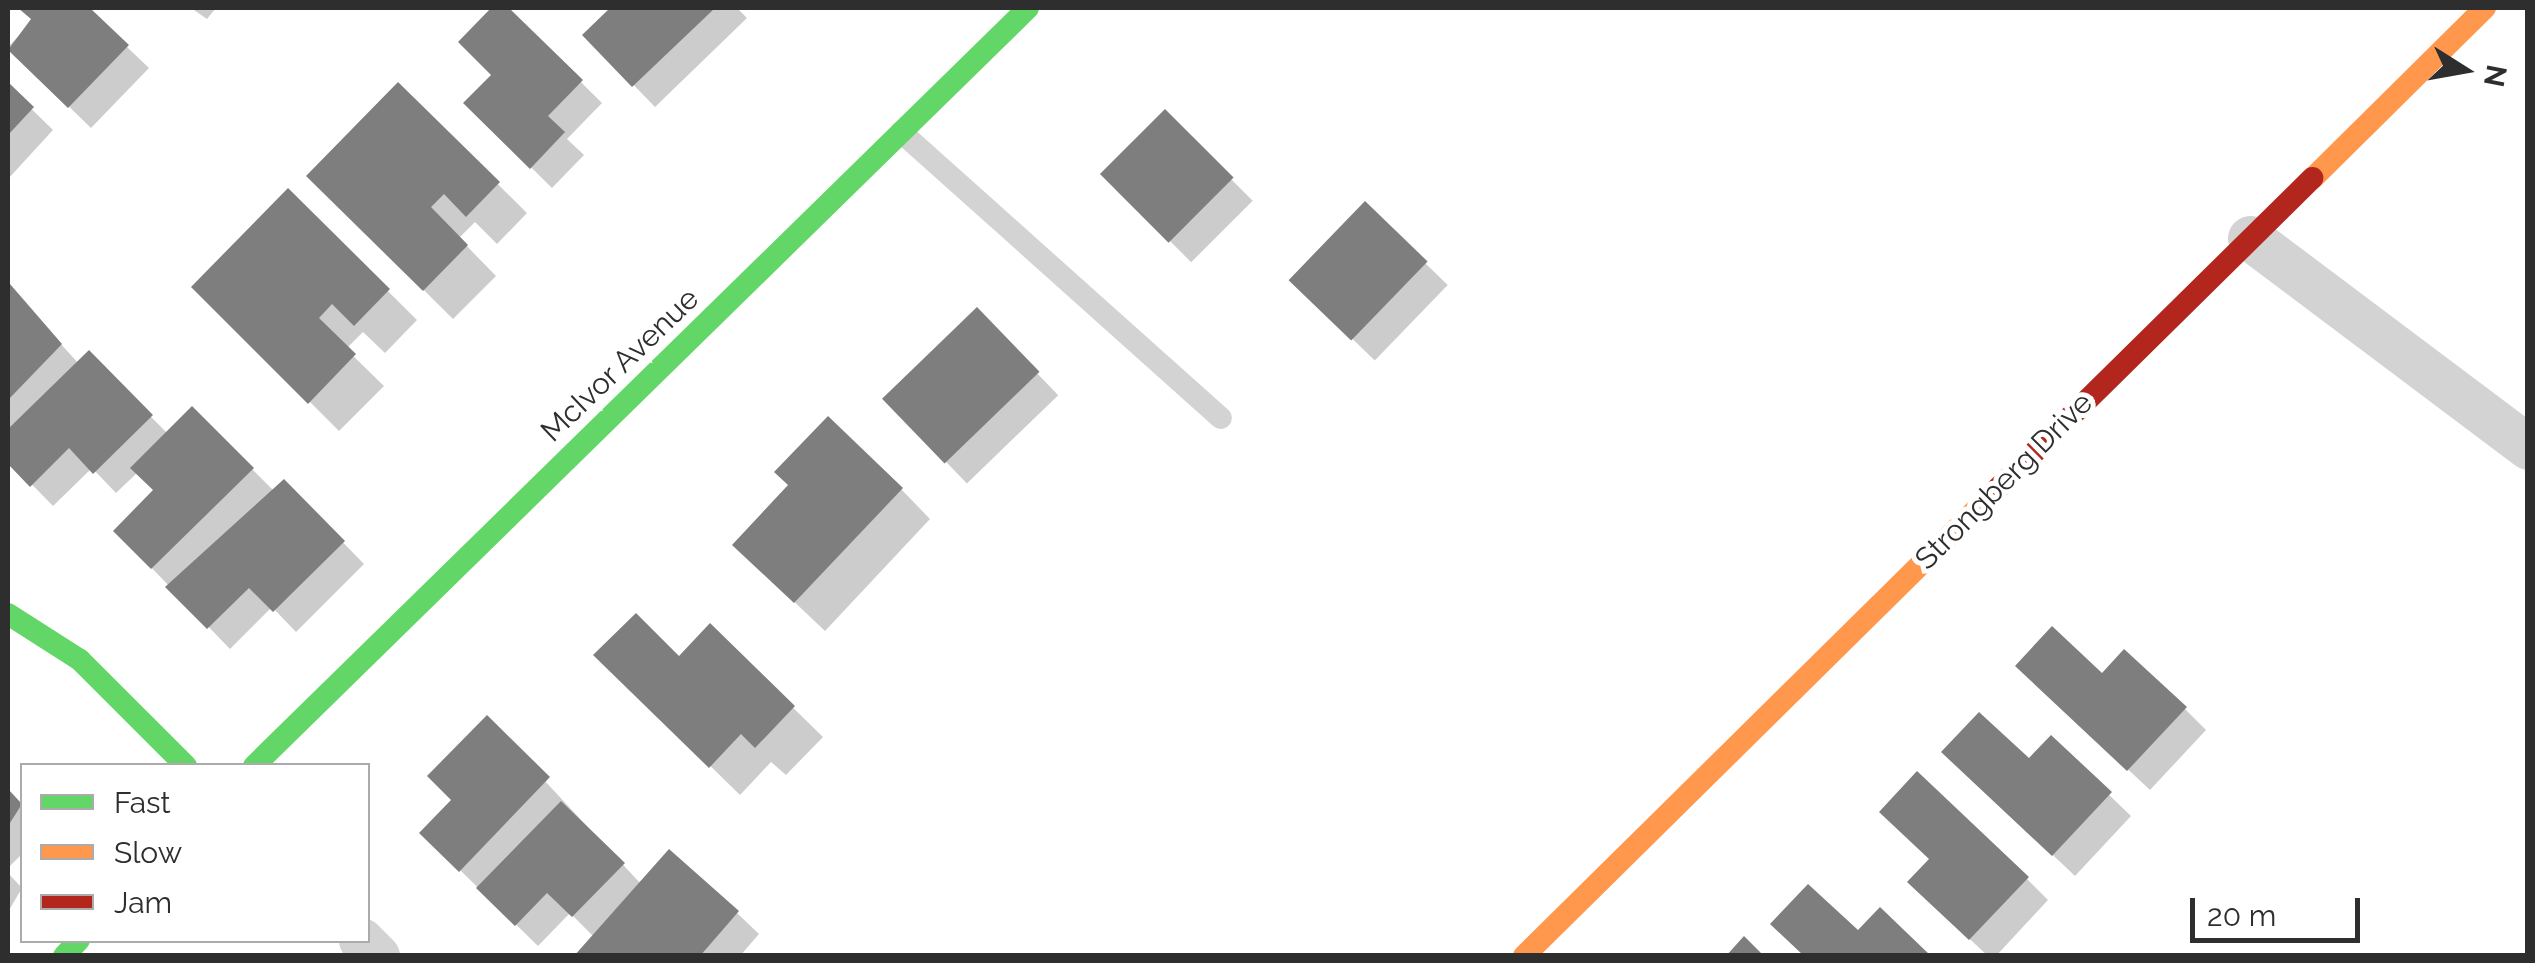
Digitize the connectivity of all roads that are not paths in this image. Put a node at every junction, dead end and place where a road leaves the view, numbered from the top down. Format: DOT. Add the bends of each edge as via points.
graph roads {
  1 [pos="1028,8"];
  2 [pos="2485,8"];
  3 [pos="901,132"];
  4 [pos="2250,238"];
  5 [pos="1221,418"];
  6 [pos="2528,447"];
  7 [pos="8,614"];
  8 [pos="183,763"];
  9 [pos="257,763"];
  10 [pos="1524,956"];
  1 -- 3 [label="street, McIvor Avenue"];
  2 -- 4 [label="street, Strongberg Drive"];
  3 -- 5 [label="lane"];
  3 -- 9 [label="street, McIvor Avenue"];
  4 -- 6 [label="street"];
  4 -- 10 [label="street, Strongberg Drive"];
  7 -- 8 [label="street" via="80,660"];
}
